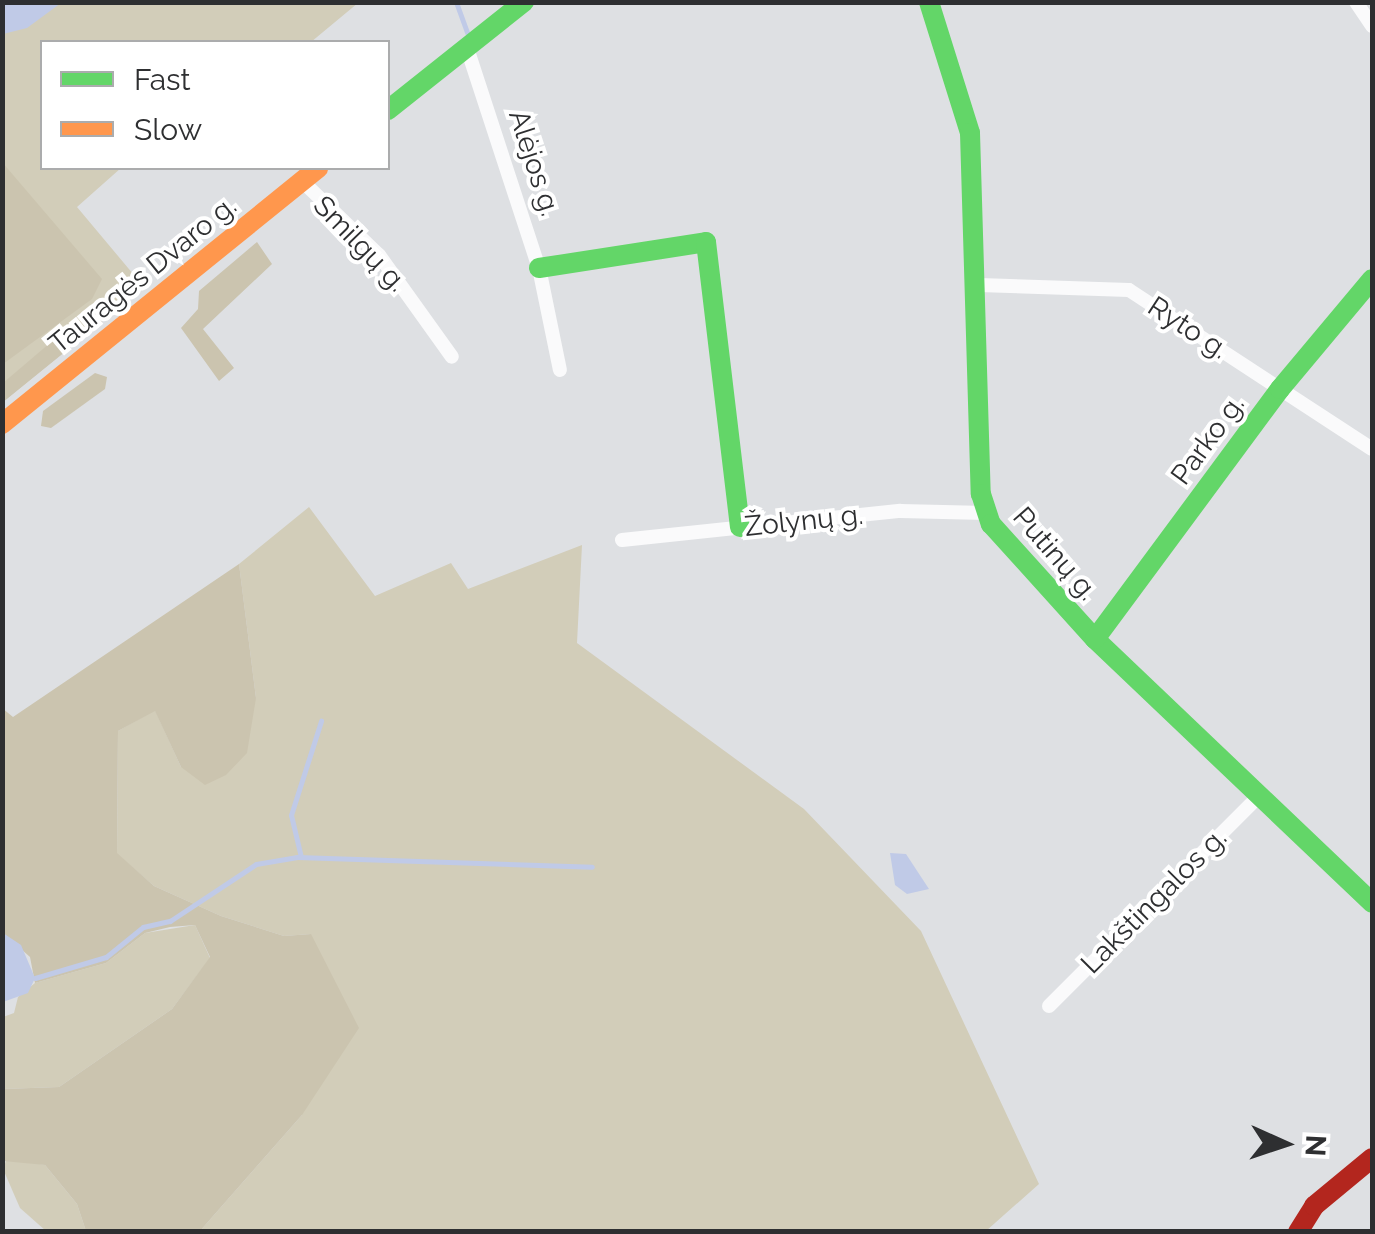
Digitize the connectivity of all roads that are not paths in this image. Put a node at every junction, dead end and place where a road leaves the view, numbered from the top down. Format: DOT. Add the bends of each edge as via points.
graph roads {
  1 [pos="524,2"];
  2 [pos="929,2"];
  3 [pos="1356,2"];
  4 [pos="1372,26"];
  5 [pos="466,45"];
  6 [pos="390,108"];
  7 [pos="310,174"];
  8 [pos="539,268"];
  9 [pos="1372,280"];
  10 [pos="979,286"];
  11 [pos="452,357"];
  12 [pos="560,370"];
  13 [pos="1280,388"];
  14 [pos="2,424"];
  15 [pos="1372,449"];
  16 [pos="986,513"];
  17 [pos="740,527"];
  18 [pos="622,540"];
  19 [pos="1095,639"];
  20 [pos="1258,796"];
  21 [pos="1372,904"];
  22 [pos="1048,1006"];
  23 [pos="1372,1158"];
  24 [pos="1298,1232"];
  1 -- 5 [label="street"];
  2 -- 10 [label="street, Putinų g." via="970,133"];
  3 -- 4 [label="street"];
  5 -- 6 [label="street"];
  5 -- 8 [label="street, Alėjos g."];
  7 -- 11 [label="street, Smilgų g."];
  7 -- 14 [label="street, Tauragės Dvaro g."];
  8 -- 12 [label="street, Alėjos g."];
  8 -- 17 [label="street" via="706,242"];
  9 -- 13 [label="street, Parko g."];
  10 -- 13 [label="street, Ryto g." via="1129,290"];
  10 -- 16 [label="street, Putinų g."];
  13 -- 15 [label="street, Ryto g."];
  13 -- 19 [label="street, Parko g."];
  16 -- 17 [label="street, Žolynų g." via="900,511"];
  16 -- 19 [label="street, Putinų g." via="1013,555"];
  17 -- 18 [label="street, Žolynų g."];
  19 -- 20 [label="street, Putinų g."];
  20 -- 21 [label="street, Putinų g."];
  20 -- 22 [label="street, Lakštingalos g."];
  23 -- 24 [label="street" via="1314,1206"];
}
